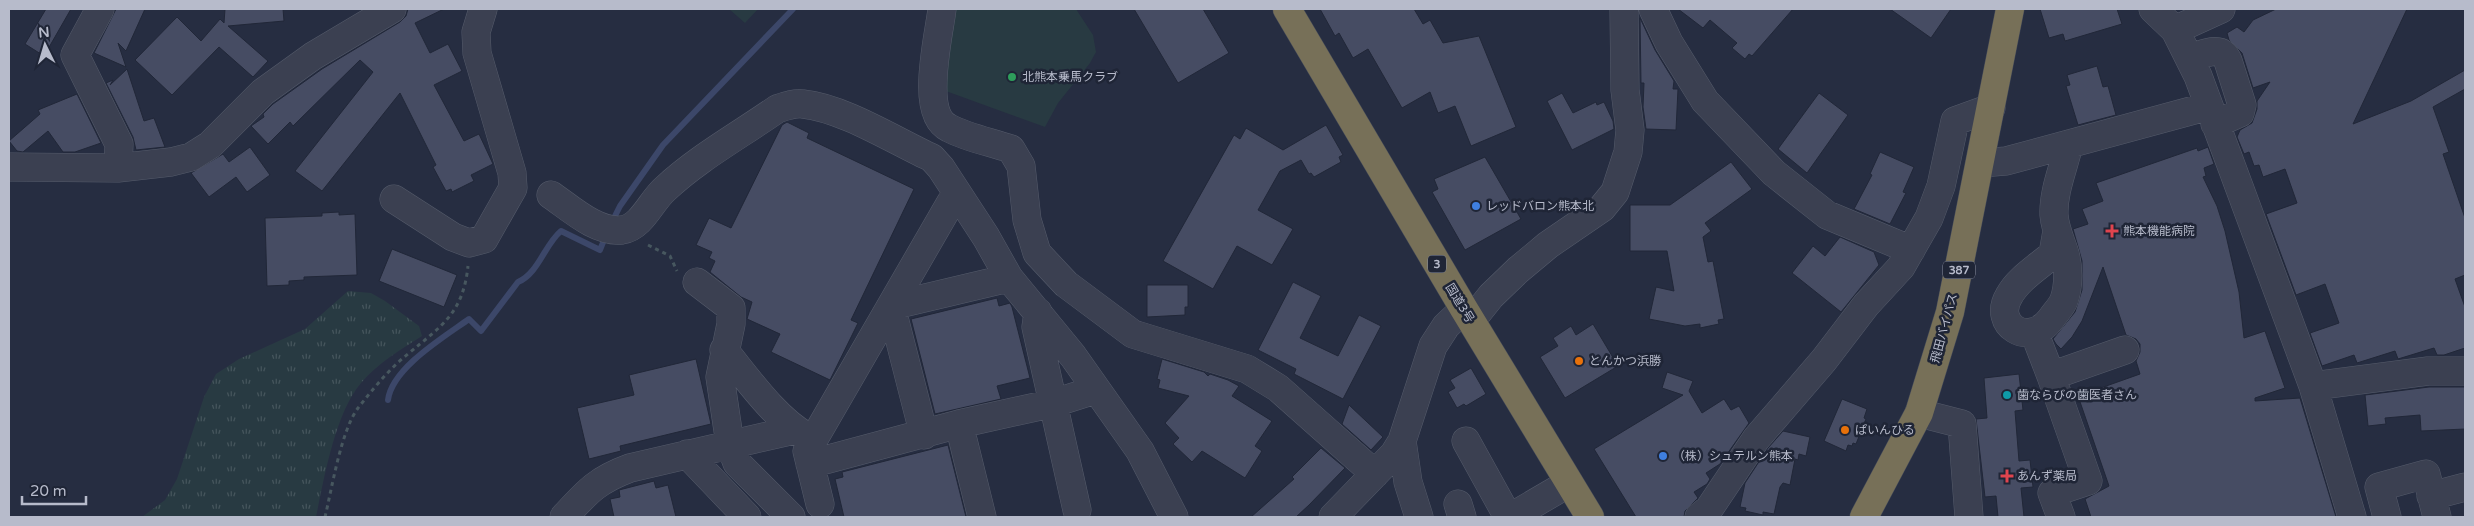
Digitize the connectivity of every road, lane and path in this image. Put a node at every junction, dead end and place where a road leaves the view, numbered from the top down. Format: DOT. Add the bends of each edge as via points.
graph roads {
  1 [pos="100,9"];
  2 [pos="392,9"];
  3 [pos="483,9"];
  4 [pos="942,9"];
  5 [pos="1287,9"];
  6 [pos="1624,9"];
  7 [pos="1653,9"];
  8 [pos="2010,9"];
  9 [pos="2153,9"];
  10 [pos="2221,9"];
  11 [pos="2175,30"];
  12 [pos="1991,108"];
  13 [pos="2212,115"];
  14 [pos="2069,144"];
  15 [pos="1981,163"];
  16 [pos="9,167"];
  17 [pos="118,168"];
  18 [pos="551,195"];
  19 [pos="960,198"];
  20 [pos="394,199"];
  21 [pos="621,230"];
  22 [pos="2057,231"];
  23 [pos="469,243"];
  24 [pos="1911,250"];
  25 [pos="1009,278"];
  26 [pos="697,282"];
  27 [pos="891,306"];
  28 [pos="1038,312"];
  29 [pos="1467,315"];
  30 [pos="2034,332"];
  31 [pos="724,350"];
  32 [pos="2125,350"];
  33 [pos="2465,371"];
  34 [pos="2051,376"];
  35 [pos="2313,386"];
  36 [pos="1095,390"];
  37 [pos="1054,403"];
  38 [pos="1919,413"];
  39 [pos="959,424"];
  40 [pos="924,435"];
  41 [pos="1402,441"];
  42 [pos="1466,441"];
  43 [pos="730,444"];
  44 [pos="806,445"];
  45 [pos="687,454"];
  46 [pos="1375,474"];
  47 [pos="1570,483"];
  48 [pos="2465,487"];
  49 [pos="820,504"];
  50 [pos="2434,507"];
  51 [pos="1077,510"];
  52 [pos="325,517"];
  53 [pos="564,517"];
  54 [pos="747,517"];
  55 [pos="791,517"];
  56 [pos="982,517"];
  57 [pos="1174,517"];
  58 [pos="1333,517"];
  59 [pos="1419,517"];
  60 [pos="1509,517"];
  61 [pos="1590,517"];
  62 [pos="1699,517"];
  63 [pos="1864,517"];
  64 [pos="1969,517"];
  65 [pos="2060,517"];
  66 [pos="2352,517"];
  67 [pos="2387,517"];
  1 -- 17 [label="street" via="75,55 119,144"];
  2 -- 17 [label="street" via="358,27 263,92 210,145 190,157"];
  3 -- 23 [label="street" via="476,32 477,52 512,173 513,188 484,239"];
  4 -- 46 [label="street" via="931,97 936,116 947,128 1011,149 1021,166 1026,220 1037,253 1066,284 1133,334 1247,369 1278,388"];
  5 -- 29 [label="highway, 国道3号 / 3"];
  6 -- 29 [label="street" via="1630,130 1628,152 1615,192 1602,208 1548,245"];
  7 -- 24 [label="street" via="1704,101 1774,173 1828,215"];
  8 -- 12 [label="highway, 飛田バイパス / 387"];
  9 -- 11 [label="street"];
  10 -- 11 [label="street"];
  11 -- 13 [label="street" via="2190,58 2213,51 2220,51 2226,56 2242,106 2240,113"];
  12 -- 15 [label="highway, 飛田バイパス / 387"];
  12 -- 24 [label="street" via="1955,121 1942,186"];
  13 -- 14 [label="street"];
  13 -- 35 [label="street"];
  14 -- 15 [label="street" via="2006,161"];
  14 -- 22 [label="street" via="2055,198"];
  15 -- 38 [label="highway, 飛田バイパス / 387" via="1950,312"];
  16 -- 17 [label="street"];
  18 -- 21 [label="street" via="601,227"];
  19 -- 21 [label="street" via="932,158 829,109 791,104 777,109 683,174 664,189 635,225"];
  19 -- 25 [label="street"];
  19 -- 27 [label="street" via="951,202"];
  20 -- 23 [label="street"];
  21 -- 26 [label="path" via="670,256 684,280"];
  22 -- 30 [label="street" via="2068,265 2064,301 2047,324"];
  22 -- 30 [label="street" via="2053,254 2021,280 2004,307 2012,327 2022,333"];
  23 -- 52 [label="path" via="467,276 454,312 440,329 394,367 357,410 340,452"];
  24 -- 62 [label="street" via="1901,267 1756,439 1709,509"];
  25 -- 27 [label="street"];
  25 -- 28 [label="street"];
  26 -- 31 [label="street" via="730,308 731,324"];
  27 -- 40 [label="street"];
  27 -- 44 [label="street"];
  28 -- 36 [label="street"];
  28 -- 37 [label="street" via="1036,327"];
  29 -- 41 [label="street" via="1446,326 1433,346"];
  29 -- 47 [label="highway, 国道3号 / 3"];
  30 -- 34 [label="street"];
  31 -- 43 [label="street" via="720,377"];
  31 -- 44 [label="street"];
  32 -- 34 [label="street"];
  33 -- 35 [label="street" via="2428,371"];
  34 -- 65 [label="street" via="2088,481 2052,492"];
  35 -- 66 [label="street"];
  36 -- 37 [label="street"];
  36 -- 57 [label="street" via="1140,451"];
  37 -- 39 [label="street"];
  37 -- 51 [label="street"];
  38 -- 63 [label="highway, 飛田バイパス / 387"];
  38 -- 64 [label="street" via="1962,424"];
  39 -- 40 [label="street"];
  39 -- 56 [label="street"];
  40 -- 44 [label="street"];
  41 -- 46 [label="street"];
  41 -- 59 [label="street" via="1408,482"];
  42 -- 60 [label="street"];
  43 -- 44 [label="street"];
  43 -- 45 [label="street"];
  43 -- 55 [label="street" via="738,463"];
  44 -- 49 [label="street"];
  45 -- 53 [label="street" via="608,476 596,483"];
  45 -- 54 [label="street"];
  46 -- 58 [label="street"];
  47 -- 60 [label="street"];
  47 -- 61 [label="highway, 国道3号 / 3"];
  48 -- 50 [label="street"];
  50 -- 67 [label="street" via="2426,474 2380,487"];
}
